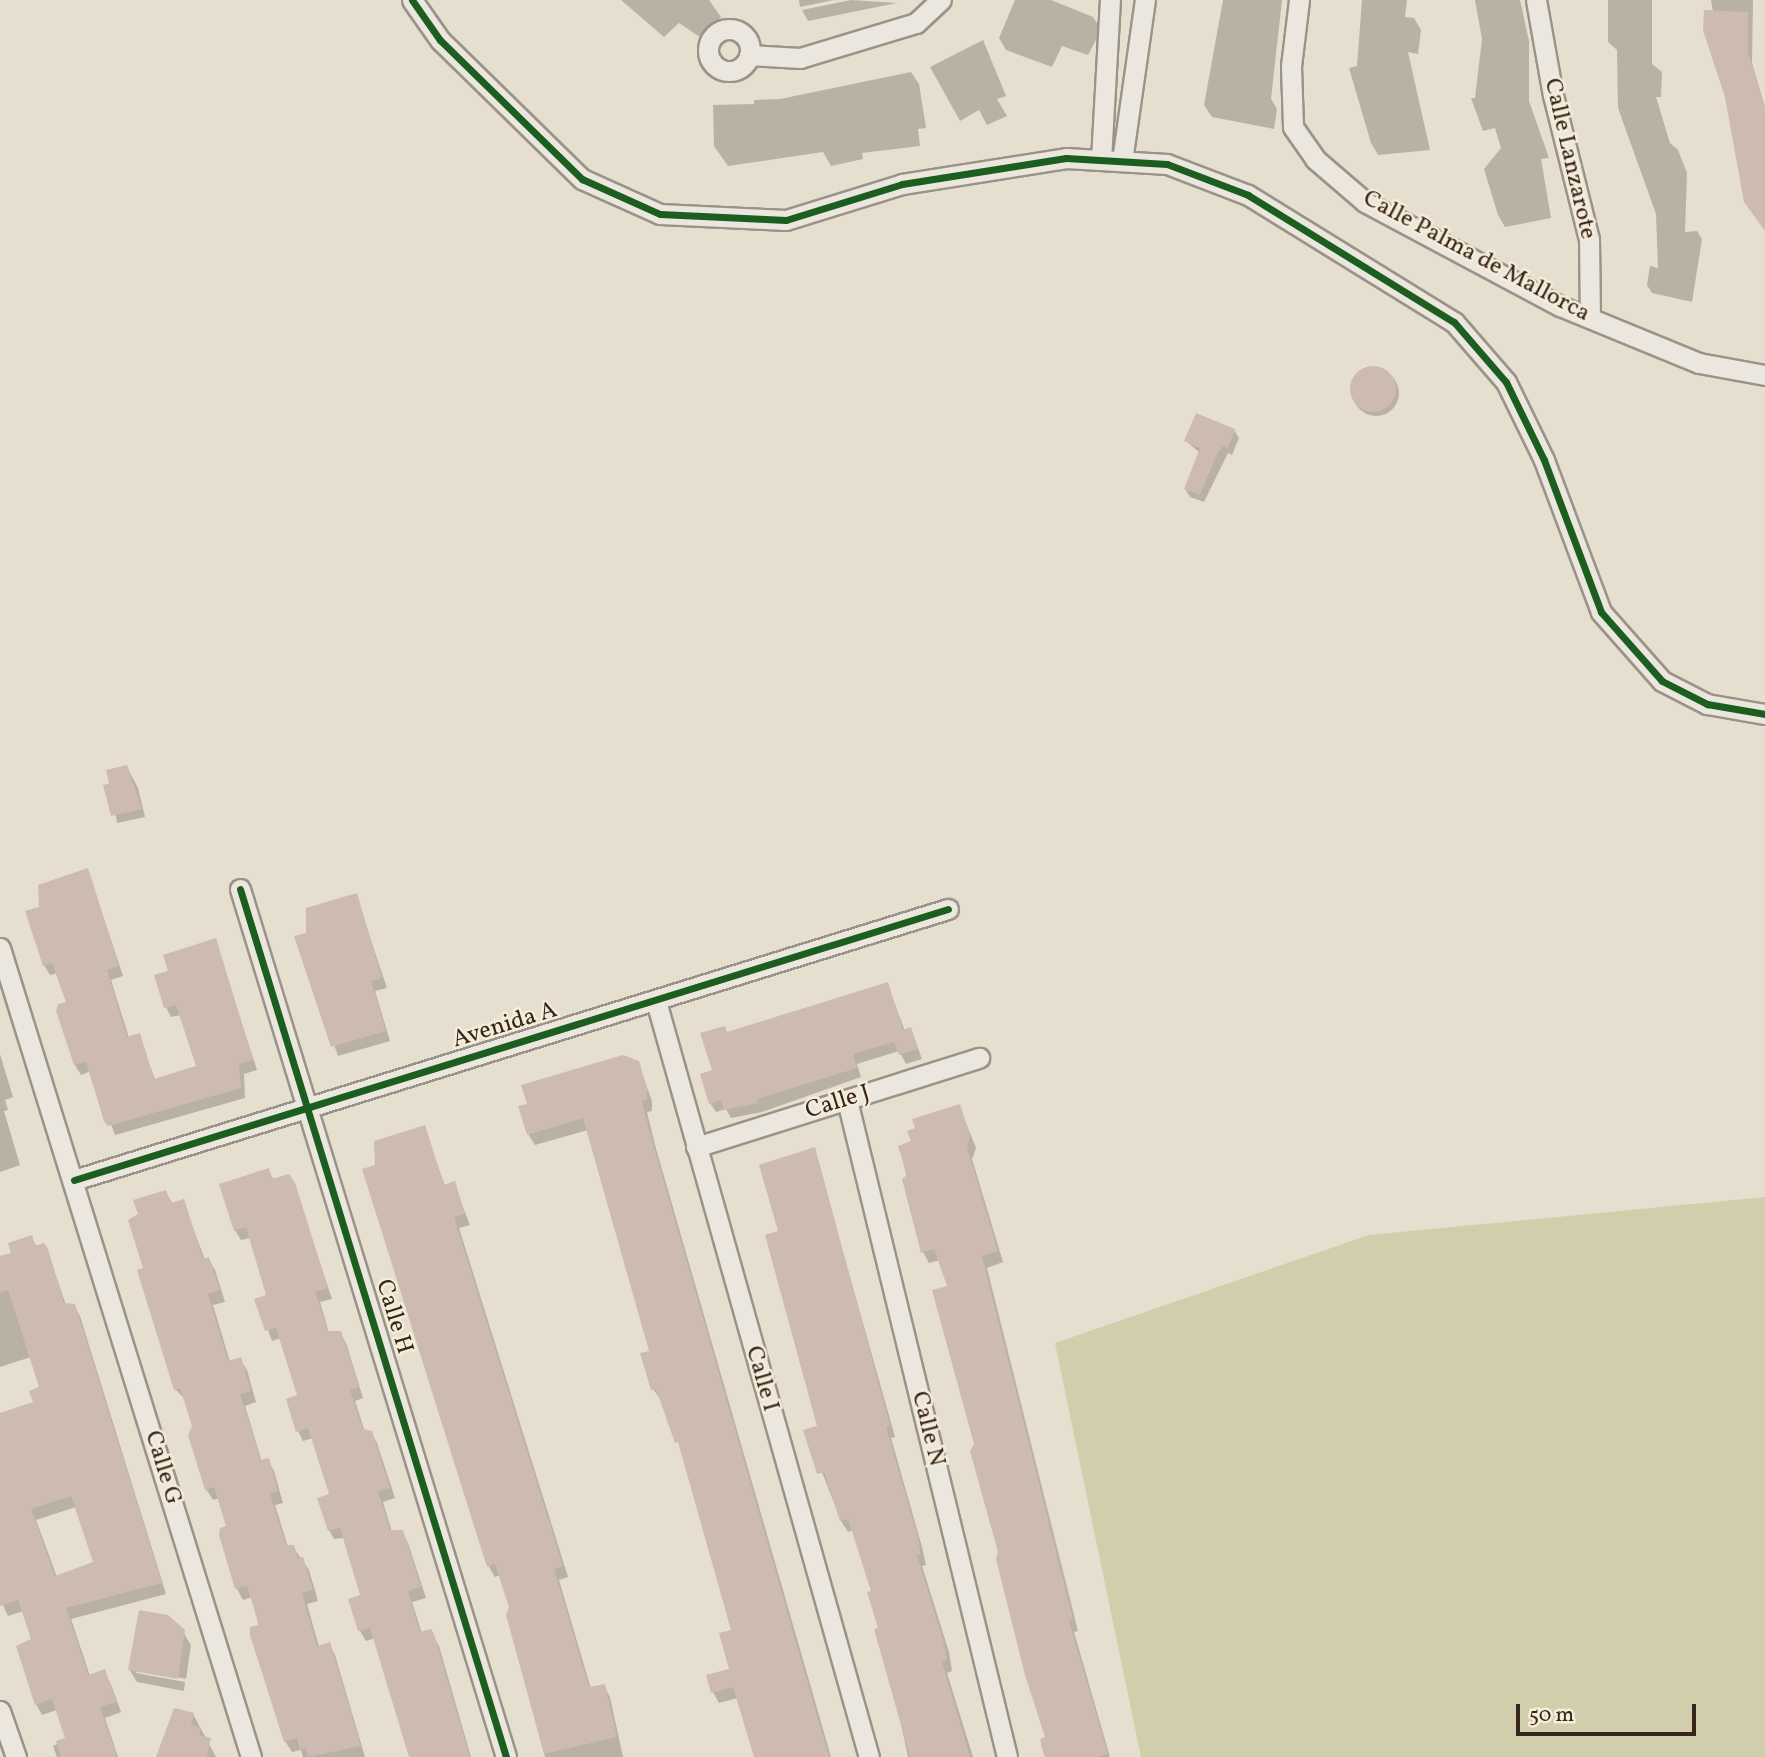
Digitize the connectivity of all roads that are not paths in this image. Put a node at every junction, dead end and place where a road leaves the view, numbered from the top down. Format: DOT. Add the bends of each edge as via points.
graph roads {
  1 [pos="412,0"];
  2 [pos="941,0"];
  3 [pos="1110,0"];
  4 [pos="1146,0"];
  5 [pos="1299,0"];
  6 [pos="1536,0"];
  7 [pos="750,55"];
  8 [pos="1101,160"];
  9 [pos="1122,161"];
  10 [pos="1590,318"];
  11 [pos="1765,375"];
  12 [pos="1765,715"];
  13 [pos="240,889"];
  14 [pos="948,909"];
  15 [pos="0,948"];
  16 [pos="656,1001"];
  17 [pos="979,1058"];
  18 [pos="847,1100"];
  19 [pos="307,1107"];
  20 [pos="696,1147"];
  21 [pos="74,1180"];
  22 [pos="0,1712"];
  23 [pos="16,1757"];
  24 [pos="251,1757"];
  25 [pos="506,1757"];
  26 [pos="869,1757"];
  27 [pos="1007,1757"];
  1 -- 8 [label="street" via="440,40 582,179 660,214 786,220 902,184 1066,158"];
  2 -- 7 [label="street" via="916,23 800,58"];
  3 -- 8 [label="street"];
  4 -- 9 [label="street"];
  5 -- 10 [label="street, Calle Palma de Mallorca" via="1291,66 1293,127 1315,159 1365,202"];
  6 -- 10 [label="street, Calle Lanzarote" via="1553,95 1589,239"];
  8 -- 9 [label="street"];
  9 -- 12 [label="street" via="1167,164 1248,195 1454,322 1506,382 1544,460 1601,612 1662,681 1707,704"];
  10 -- 11 [label="street, Calle Palma de Mallorca" via="1699,363"];
  13 -- 19 [label="street, Calle H"];
  14 -- 16 [label="street, Avenida A"];
  15 -- 21 [label="street, Calle G"];
  16 -- 19 [label="street, Avenida A"];
  16 -- 20 [label="street, Calle I"];
  17 -- 18 [label="street, Calle J"];
  18 -- 20 [label="street, Calle J"];
  18 -- 27 [label="street, Calle N"];
  19 -- 21 [label="street, Avenida A"];
  19 -- 25 [label="street, Calle H"];
  20 -- 26 [label="street, Calle I"];
  21 -- 24 [label="street, Calle G"];
  22 -- 23 [label="street"];
}
